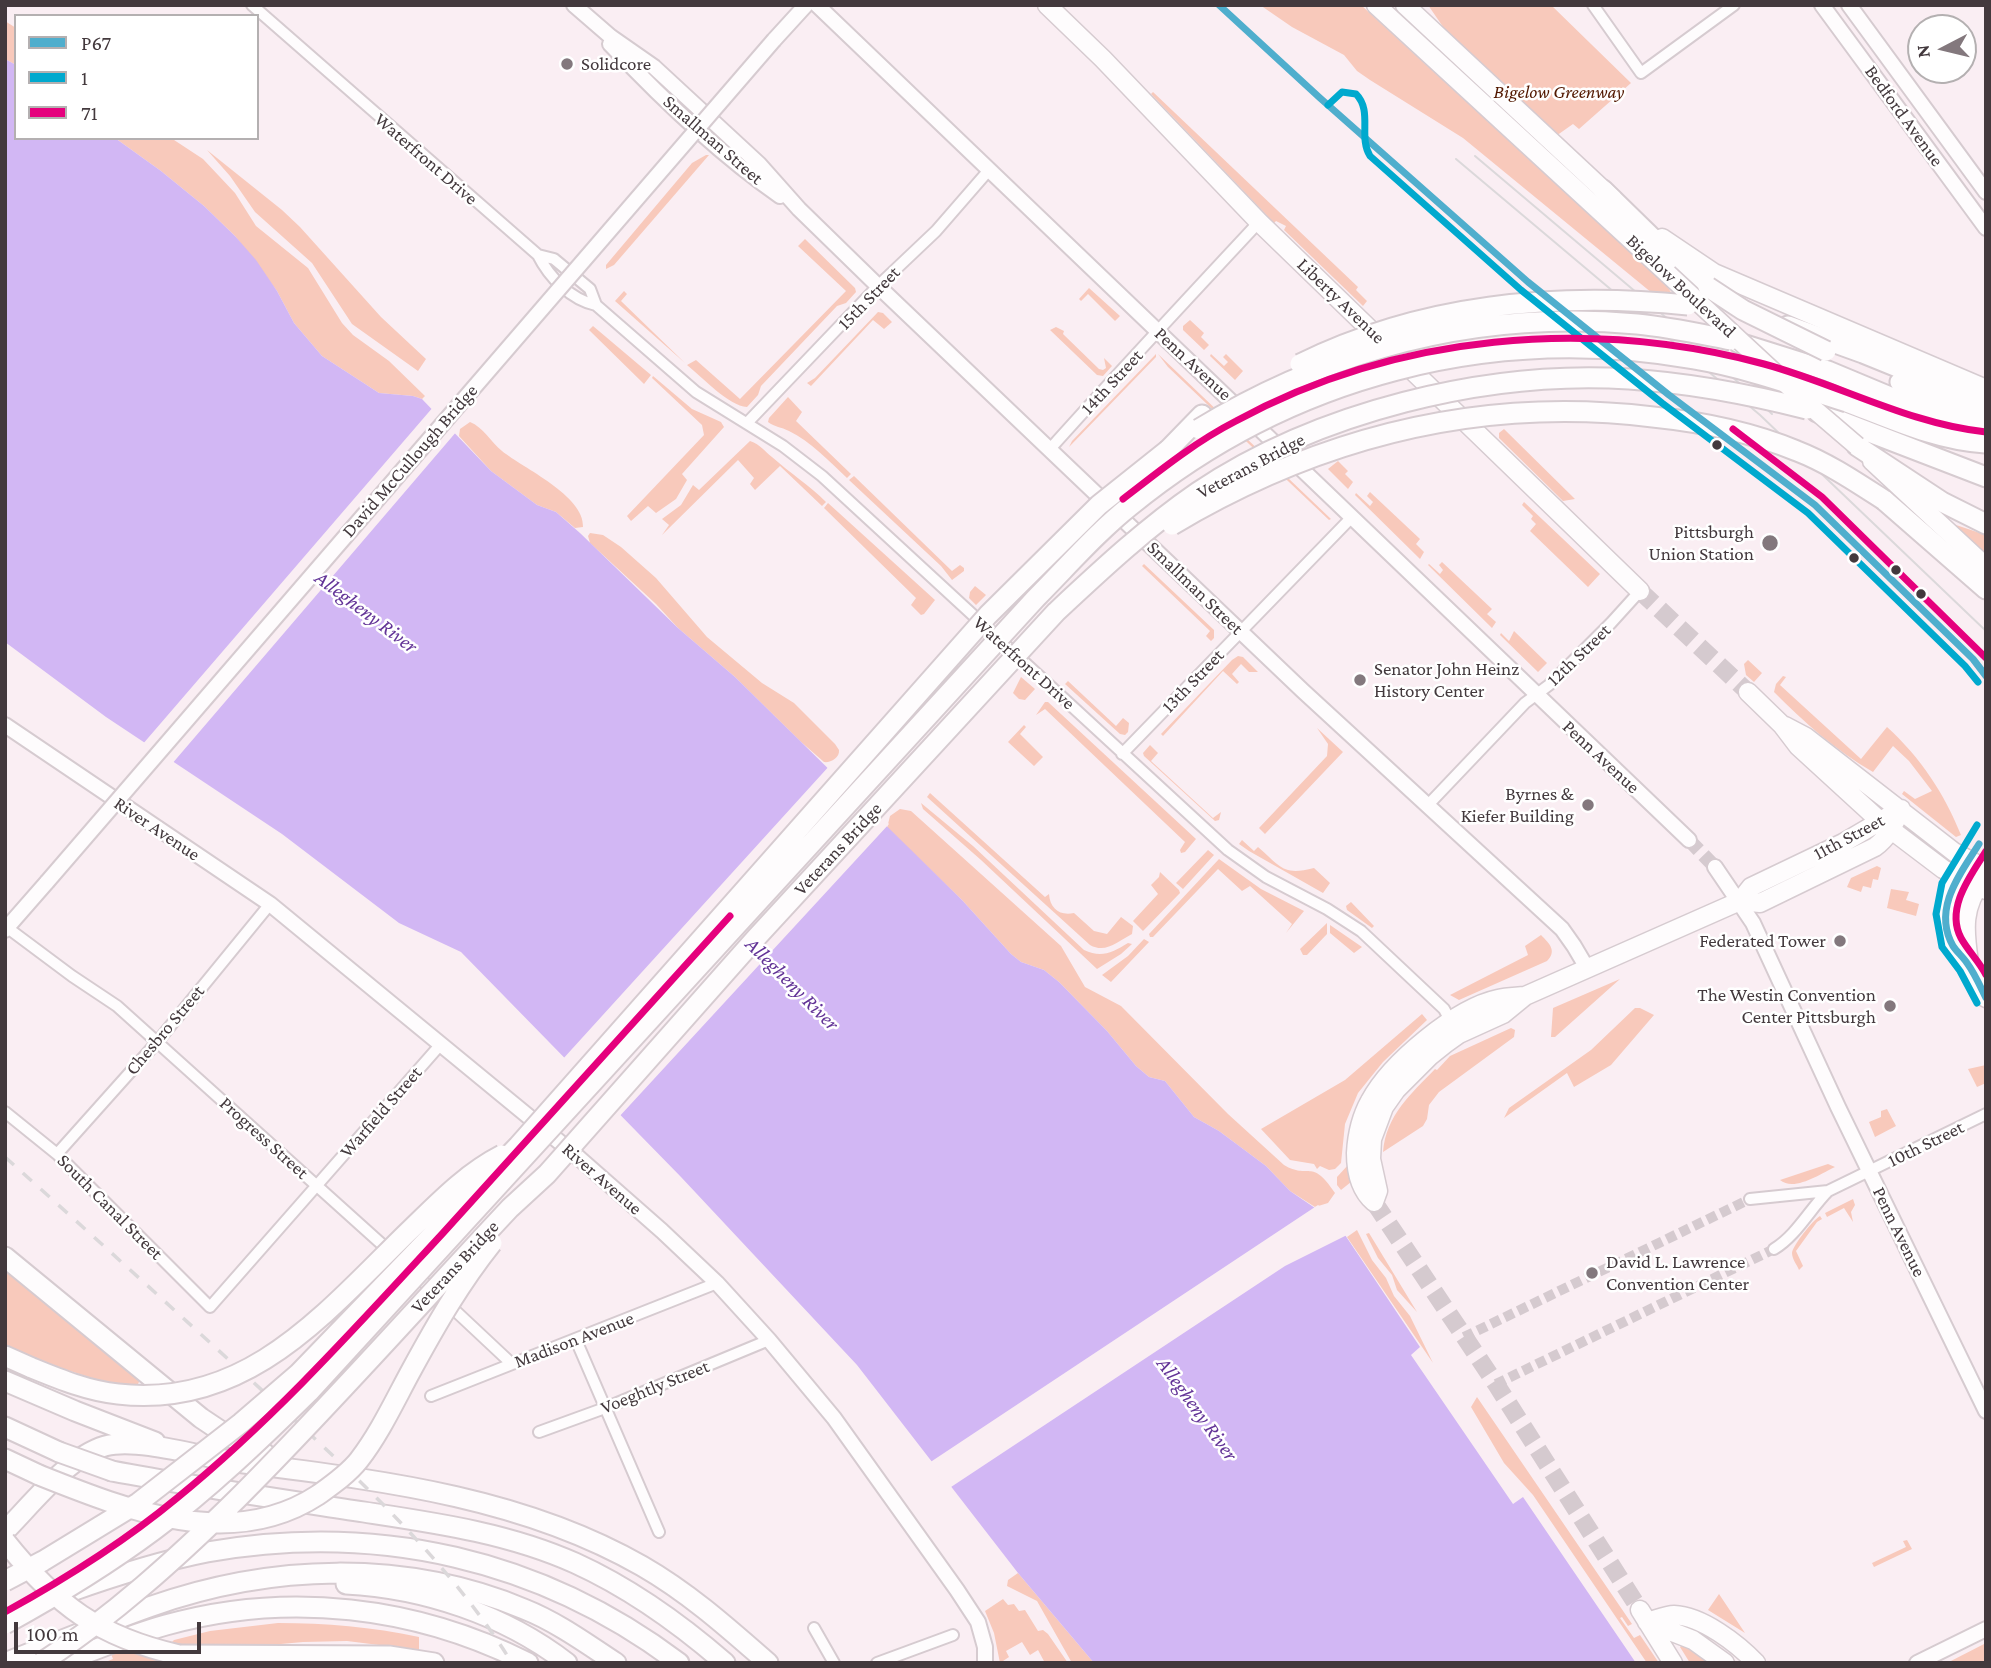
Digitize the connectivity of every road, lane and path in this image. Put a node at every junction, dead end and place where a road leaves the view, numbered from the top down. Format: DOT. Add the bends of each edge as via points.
graph roads {
  1 [pos="252,5"];
  2 [pos="574,5"];
  3 [pos="806,5"];
  4 [pos="817,5"];
  5 [pos="1048,5"];
  6 [pos="1376,5"];
  7 [pos="1405,5"];
  8 [pos="1593,5"];
  9 [pos="1734,5"];
  10 [pos="1822,5"];
  11 [pos="1849,5"];
  12 [pos="1941,131"];
  13 [pos="1924,142"];
  14 [pos="989,170"];
  15 [pos="1603,190"];
  16 [pos="1986,192"];
  17 [pos="1259,222"];
  18 [pos="1986,228"];
  19 [pos="878,286"];
  20 [pos="1157,330"];
  21 [pos="1986,389"];
  22 [pos="1986,403"];
  23 [pos="1986,418"];
  24 [pos="747,424"];
  25 [pos="1986,437"];
  26 [pos="1986,443"];
  27 [pos="1857,446"];
  28 [pos="1050,449"];
  29 [pos="1168,450"];
  30 [pos="1986,477"];
  31 [pos="1351,518"];
  32 [pos="1980,521"];
  33 [pos="1986,567"];
  34 [pos="1102,570"];
  35 [pos="1986,589"];
  36 [pos="1640,591"];
  37 [pos="1241,632"];
  38 [pos="1748,692"];
  39 [pos="1536,695"];
  40 [pos="5,725"];
  41 [pos="1782,725"];
  42 [pos="1122,754"];
  43 [pos="1427,806"];
  44 [pos="1901,808"];
  45 [pos="1886,826"];
  46 [pos="1689,840"];
  47 [pos="1968,861"];
  48 [pos="1714,867"];
  49 [pos="1986,870"];
  50 [pos="1958,877"];
  51 [pos="1983,884"];
  52 [pos="1740,901"];
  53 [pos="270,904"];
  54 [pos="6,928"];
  55 [pos="1969,965"];
  56 [pos="1587,968"];
  57 [pos="1525,996"];
  58 [pos="1986,998"];
  59 [pos="1450,1020"];
  60 [pos="158,1041"];
  61 [pos="441,1044"];
  62 [pos="1391,1085"];
  63 [pos="5,1112"];
  64 [pos="1986,1114"];
  65 [pos="518,1146"];
  66 [pos="57,1154"];
  67 [pos="1869,1171"];
  68 [pos="547,1174"];
  69 [pos="317,1185"];
  70 [pos="1828,1191"];
  71 [pos="1749,1199"];
  72 [pos="1774,1248"];
  73 [pos="5,1257"];
  74 [pos="717,1283"];
  75 [pos="210,1307"];
  76 [pos="576,1340"];
  77 [pos="769,1340"];
  78 [pos="5,1356"];
  79 [pos="512,1364"];
  80 [pos="5,1381"];
  81 [pos="431,1396"];
  82 [pos="605,1408"];
  83 [pos="1986,1411"];
  84 [pos="5,1427"];
  85 [pos="539,1432"];
  86 [pos="172,1449"];
  87 [pos="5,1460"];
  88 [pos="317,1472"];
  89 [pos="5,1531"];
  90 [pos="659,1532"];
  91 [pos="5,1541"];
  92 [pos="5,1581"];
  93 [pos="199,1592"];
  94 [pos="5,1615"];
  95 [pos="1643,1616"];
  96 [pos="5,1624"];
  97 [pos="814,1628"];
  98 [pos="1986,1629"];
  99 [pos="953,1635"];
  100 [pos="589,1645"];
  101 [pos="747,1645"];
  102 [pos="344,1655"];
  103 [pos="884,1661"];
  104 [pos="5,1663"];
  105 [pos="41,1663"];
  106 [pos="60,1663"];
  107 [pos="265,1663"];
  108 [pos="434,1663"];
  109 [pos="528,1663"];
  110 [pos="567,1663"];
  111 [pos="610,1663"];
  112 [pos="616,1663"];
  113 [pos="679,1663"];
  114 [pos="725,1663"];
  115 [pos="762,1663"];
  116 [pos="768,1663"];
  117 [pos="834,1663"];
  118 [pos="985,1663"];
  119 [pos="1673,1663"];
  120 [pos="1725,1663"];
  121 [pos="1756,1663"];
  122 [pos="1917,1663"];
  1 -- 24 [label="street, Waterfront Drive" via="538,255 554,259 590,289 596,305 696,392"];
  2 -- 19 [label="street, Smallman Street" via="642,78 748,174 799,209"];
  3 -- 54 [label="street, David McCullough Bridge, bridge"];
  4 -- 14 [label="street, Penn Avenue"];
  5 -- 17 [label="main road, Liberty Avenue"];
  6 -- 27 [label="main road, Bigelow Boulevard, bridge"];
  7 -- 15 [label="main road, Bigelow Boulevard"];
  8 -- 9 [label="street" via="1641,73"];
  10 -- 13 [label="street, Bedford Avenue"];
  11 -- 12 [label="street, Bedford Avenue"];
  12 -- 13 [label="street"];
  12 -- 16 [label="street, Bedford Avenue"];
  13 -- 18 [label="street, Bedford Avenue"];
  14 -- 19 [label="street, 15th Street"];
  14 -- 20 [label="street, Penn Avenue"];
  15 -- 21 [label="main road, Bigelow Boulevard" via="1714,273"];
  15 -- 23 [label="highway, bridge" via="1682,268 1743,310 1826,351"];
  17 -- 20 [label="street, 14th Street"];
  17 -- 36 [label="main road, Liberty Avenue"];
  19 -- 24 [label="street, 15th Street"];
  19 -- 28 [label="street, Smallman Street"];
  20 -- 28 [label="street, 14th Street"];
  20 -- 31 [label="street, Penn Avenue"];
  22 -- 29 [label="highway, bridge" via="1802,330 1742,314 1688,305 1546,301 1447,314 1382,329 1334,347 1202,415"];
  24 -- 42 [label="street, Waterfront Drive" via="822,476"];
  25 -- 29 [label="highway, Veterans Bridge, bridge" via="1828,371 1731,340 1637,324 1565,321 1429,336 1335,362 1241,404"];
  26 -- 96 [label="highway, bridge" via="1929,433 1746,370 1656,353 1591,347 1487,352 1420,364 1328,391 1241,430 1129,507 1053,581 440,1251 263,1437 153,1531"];
  27 -- 32 [label="highway" via="1933,497"];
  27 -- 33 [label="main road, Bigelow Boulevard"];
  28 -- 37 [label="street, Smallman Street"];
  29 -- 65 [label="highway, Veterans Bridge, bridge" via="1099,505 988,615"];
  30 -- 34 [label="highway, Veterans Bridge, bridge" via="1807,408 1724,390 1626,379 1528,382 1433,396 1358,417 1270,452 1198,493"];
  31 -- 37 [label="street, 13th Street"];
  31 -- 39 [label="street, Penn Avenue"];
  34 -- 35 [label="highway, bridge" via="1198,510 1259,479 1371,437 1460,418 1615,412 1684,420 1798,451 1891,505"];
  34 -- 68 [label="highway, Veterans Bridge, bridge" via="1056,612 765,928"];
  36 -- 39 [label="street, 12th Street"];
  37 -- 42 [label="street, 13th Street"];
  37 -- 43 [label="street, Smallman Street"];
  38 -- 41 [label="main road"];
  39 -- 43 [label="street, 12th Street"];
  39 -- 46 [label="street, Penn Avenue"];
  40 -- 53 [label="street, River Avenue"];
  41 -- 44 [label="main road" via="1806,737"];
  41 -- 45 [label="main road" via="1798,746"];
  42 -- 59 [label="street, Waterfront Drive" via="1243,862 1361,932 1419,984"];
  43 -- 56 [label="street, Smallman Street" via="1562,929"];
  44 -- 45 [label="main road, 11th Street"];
  44 -- 47 [label="main road"];
  45 -- 50 [label="main road"];
  45 -- 52 [label="main road, 11th Street" via="1884,840 1875,847 1759,903"];
  47 -- 49 [label="main road"];
  47 -- 50 [label="main road"];
  48 -- 52 [label="street, Penn Avenue"];
  50 -- 51 [label="main road"];
  50 -- 55 [label="main road" via="1947,904 1948,932"];
  51 -- 55 [label="main road" via="1970,896 1965,937"];
  52 -- 56 [label="main road, 11th Street"];
  52 -- 67 [label="street, Penn Avenue"];
  53 -- 60 [label="street, Chesbro Street"];
  53 -- 61 [label="street, River Avenue"];
  54 -- 60 [label="street, Progress Street" via="117,1006"];
  55 -- 58 [label="main road"];
  56 -- 57 [label="main road, 11th Street"];
  57 -- 59 [label="main road, 11th Street" via="1496,999"];
  57 -- 62 [label="main road, 11th Street" via="1503,1014 1459,1034"];
  59 -- 62 [label="main road, 11th Street" via="1420,1044"];
  60 -- 66 [label="street, Chesbro Street"];
  60 -- 69 [label="street, Progress Street"];
  61 -- 69 [label="street, Warfield Street"];
  61 -- 74 [label="street, River Avenue" via="594,1171"];
  62 -- 62 [label="main road" via="1371,1098 1356,1149 1360,1182 1374,1202 1378,1191 1372,1139"];
  63 -- 66 [label="street, South Canal Street"];
  64 -- 67 [label="street, 10th Street"];
  65 -- 78 [label="highway, bridge" via="479,1167 283,1349 228,1379 180,1392 118,1394 87,1388"];
  65 -- 92 [label="highway, Veterans Bridge, bridge" via="298,1374 241,1423 138,1503"];
  66 -- 75 [label="street, South Canal Street"];
  67 -- 70 [label="street, 10th Street"];
  67 -- 83 [label="street, Penn Avenue"];
  68 -- 87 [label="highway, bridge" via="451,1298 357,1462 304,1504 251,1522 204,1523 155,1516"];
  68 -- 105 [label="highway, Veterans Bridge, bridge" via="510,1208 295,1441 184,1551"];
  69 -- 75 [label="street, Warfield Street"];
  69 -- 79 [label="street, Progress Street"];
  70 -- 71 [label="street, 10th Street"];
  70 -- 72 [label="street, 10th Street"];
  73 -- 88 [label="highway" via="201,1419 256,1450"];
  74 -- 76 [label="street, Madison Avenue"];
  74 -- 77 [label="street, River Avenue"];
  76 -- 79 [label="street, Madison Avenue"];
  76 -- 82 [label="street"];
  77 -- 82 [label="street, Voeghtly Street"];
  77 -- 118 [label="street, River Avenue" via="834,1418 957,1590 978,1622"];
  79 -- 81 [label="street, Madison Avenue"];
  80 -- 86 [label="highway"];
  82 -- 85 [label="street, Voeghtly Street"];
  82 -- 90 [label="street"];
  84 -- 114 [label="highway, bridge" via="112,1471 442,1524 520,1543 574,1563 652,1605"];
  86 -- 88 [label="highway"];
  86 -- 89 [label="highway" via="118,1445 97,1449 49,1485"];
  88 -- 101 [label="highway" via="455,1496 564,1528 672,1585"];
  91 -- 102 [label="highway, bridge" via="48,1590 79,1615 130,1642 179,1655"];
  93 -- 100 [label="highway" via="294,1574 383,1574 482,1593 526,1609"];
  93 -- 104 [label="highway"];
  93 -- 110 [label="highway" via="313,1583 394,1590 481,1615 535,1640"];
  94 -- 113 [label="highway" via="109,1578 205,1553 343,1542 447,1555 544,1584 637,1632"];
  95 -- 119 [label="main road"];
  95 -- 120 [label="main road" via="1693,1640"];
  95 -- 121 [label="main road" via="1675,1615 1690,1620 1722,1634"];
  97 -- 117 [label="street"];
  98 -- 122 [label="street"];
  99 -- 103 [label="street"];
  100 -- 111 [label="highway"];
  100 -- 112 [label="highway"];
  101 -- 115 [label="highway"];
  101 -- 116 [label="highway"];
  102 -- 107 [label="highway"];
  102 -- 108 [label="highway"];
  106 -- 109 [label="highway" via="138,1633 196,1618 307,1607 418,1621 462,1633"];
}
